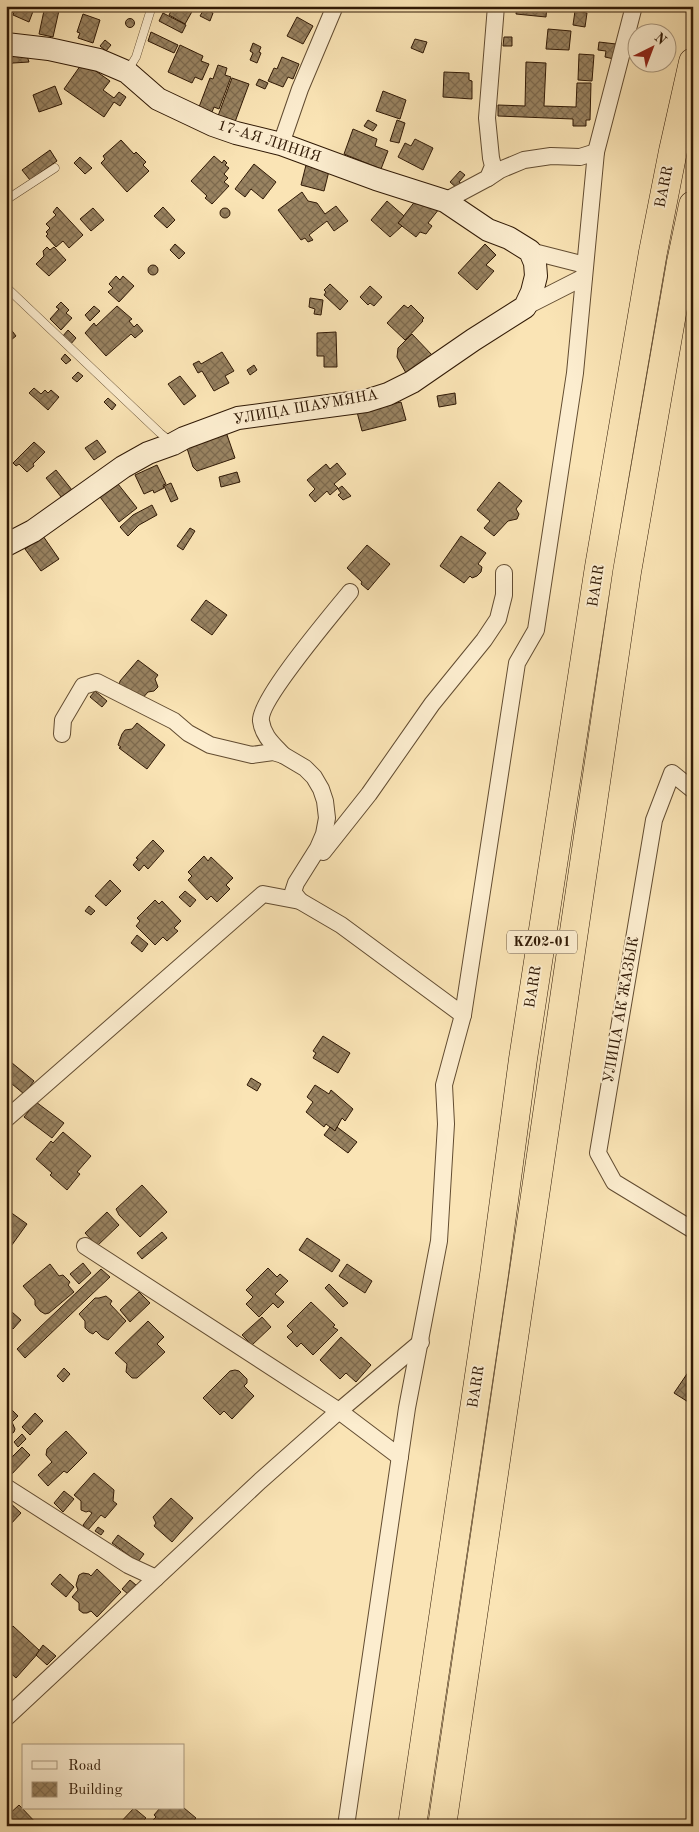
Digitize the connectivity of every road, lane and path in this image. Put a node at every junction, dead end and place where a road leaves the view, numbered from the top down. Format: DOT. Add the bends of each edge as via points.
graph roads {
  1 [pos="152,6"];
  2 [pos="335,6"];
  3 [pos="496,6"];
  4 [pos="634,6"];
  5 [pos="6,44"];
  6 [pos="693,62"];
  7 [pos="127,72"];
  8 [pos="281,144"];
  9 [pos="490,150"];
  10 [pos="596,152"];
  11 [pos="524,160"];
  12 [pos="55,168"];
  13 [pos="488,178"];
  14 [pos="6,200"];
  15 [pos="445,201"];
  16 [pos="693,206"];
  17 [pos="530,251"];
  18 [pos="584,272"];
  19 [pos="6,287"];
  20 [pos="526,307"];
  21 [pos="174,444"];
  22 [pos="8,540"];
  23 [pos="504,573"];
  24 [pos="350,592"];
  25 [pos="62,734"];
  26 [pos="283,755"];
  27 [pos="693,790"];
  28 [pos="306,866"];
  29 [pos="300,901"];
  30 [pos="463,1015"];
  31 [pos="6,1119"];
  32 [pos="693,1230"];
  33 [pos="85,1246"];
  34 [pos="421,1342"];
  35 [pos="339,1411"];
  36 [pos="400,1457"];
  37 [pos="6,1487"];
  38 [pos="156,1578"];
  39 [pos="6,1718"];
  40 [pos="346,1826"];
  41 [pos="412,1826"];
  42 [pos="442,1826"];
  1 -- 7 [label="lane" via="136,57"];
  2 -- 8 [label="street"];
  3 -- 9 [label="street" via="487,118"];
  4 -- 10 [label="street"];
  5 -- 7 [label="street, 17-АЯ ЛИНИЯ" via="99,60"];
  6 -- 41 [label="highway, BARR / KZ02-01" via="652,252 599,568 523,1059 493,1285"];
  7 -- 8 [label="street, 17-АЯ ЛИНИЯ" via="158,99 190,115 236,134"];
  8 -- 15 [label="street, 17-АЯ ЛИНИЯ"];
  9 -- 11 [label="street" via="497,155"];
  9 -- 13 [label="street" via="493,166"];
  10 -- 11 [label="street"];
  10 -- 18 [label="street"];
  11 -- 13 [label="street"];
  12 -- 14 [label="lane"];
  13 -- 15 [label="street"];
  15 -- 17 [label="street, 17-АЯ ЛИНИЯ" via="488,230 510,238"];
  16 -- 42 [label="highway, BARR / KZ02-01" via="627,572"];
  17 -- 18 [label="street"];
  17 -- 20 [label="street" via="536,276"];
  18 -- 20 [label="street"];
  18 -- 30 [label="street" via="575,373 536,630 517,663"];
  19 -- 21 [label="lane"];
  20 -- 21 [label="street, УЛИЦА ШАУМЯНА" via="412,382 388,394 366,401 238,418"];
  21 -- 22 [label="street, УЛИЦА ШАУМЯНА" via="123,467 71,505"];
  23 -- 28 [label="street" via="504,595 498,619 484,640 426,711 369,794 321,854"];
  24 -- 26 [label="street" via="286,673 260,718 264,736"];
  25 -- 26 [label="street" via="63,720 83,686 97,682 174,721 210,745 252,755 272,752"];
  26 -- 28 [label="street" via="314,777 322,788 325,801 327,818 324,834"];
  27 -- 32 [label="street, УЛИЦА АК ЖАЗЫК" via="672,773 654,820 598,1153 614,1182"];
  28 -- 29 [label="street" via="294,892"];
  29 -- 30 [label="street" via="341,925"];
  29 -- 31 [label="street" via="263,894"];
  30 -- 34 [label="street" via="444,1086 446,1124 439,1242"];
  33 -- 35 [label="street"];
  34 -- 35 [label="street"];
  34 -- 36 [label="street"];
  35 -- 36 [label="street"];
  35 -- 38 [label="street"];
  36 -- 40 [label="street"];
  37 -- 38 [label="street" via="128,1565"];
  38 -- 39 [label="street"];
}
